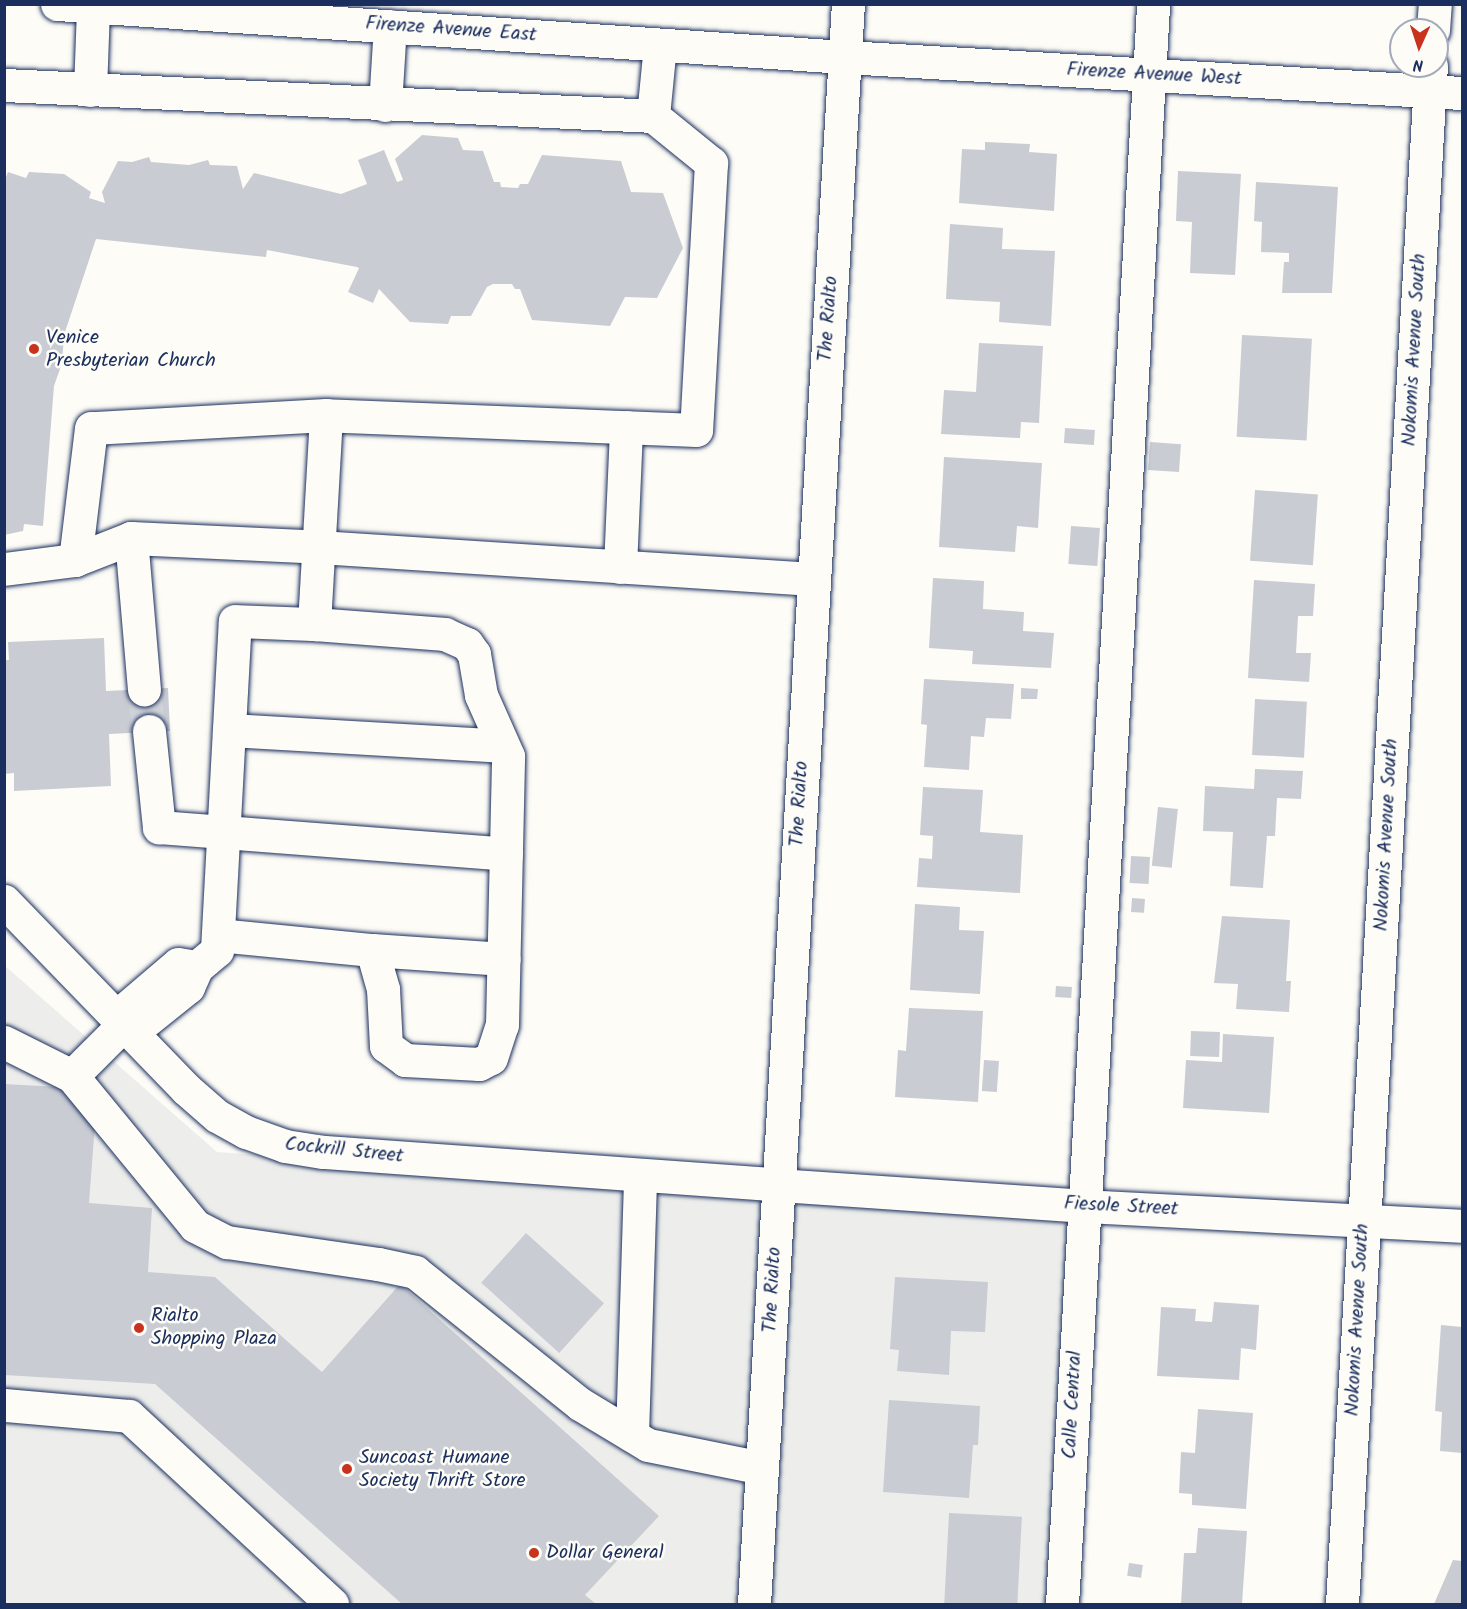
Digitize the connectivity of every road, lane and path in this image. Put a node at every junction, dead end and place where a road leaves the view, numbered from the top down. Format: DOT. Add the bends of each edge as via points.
graph roads {
  1 [pos="57,4"];
  2 [pos="848,4"];
  3 [pos="1153,4"];
  4 [pos="93,7"];
  5 [pos="322,13"];
  6 [pos="390,26"];
  7 [pos="660,45"];
  8 [pos="845,57"];
  9 [pos="1149,74"];
  10 [pos="1431,79"];
  11 [pos="4,85"];
  12 [pos="90,90"];
  13 [pos="1462,93"];
  14 [pos="386,105"];
  15 [pos="654,116"];
  16 [pos="326,415"];
  17 [pos="626,428"];
  18 [pos="131,538"];
  19 [pos="319,547"];
  20 [pos="75,561"];
  21 [pos="620,567"];
  22 [pos="4,569"];
  23 [pos="813,579"];
  24 [pos="314,624"];
  25 [pos="144,689"];
  26 [pos="228,730"];
  27 [pos="149,731"];
  28 [pos="503,746"];
  29 [pos="213,832"];
  30 [pos="506,854"];
  31 [pos="4,901"];
  32 [pos="218,935"];
  33 [pos="372,950"];
  34 [pos="504,959"];
  35 [pos="124,1024"];
  36 [pos="4,1042"];
  37 [pos="72,1076"];
  38 [pos="640,1175"];
  39 [pos="779,1185"];
  40 [pos="1084,1206"];
  41 [pos="1364,1219"];
  42 [pos="1462,1226"];
  43 [pos="4,1406"];
  44 [pos="632,1435"];
  45 [pos="762,1468"];
  46 [pos="332,1605"];
  47 [pos="754,1605"];
  48 [pos="1062,1605"];
  49 [pos="1342,1605"];
  1 -- 4 [label="street, Firenze Avenue East"];
  2 -- 8 [label="street, The Rialto"];
  3 -- 9 [label="street, Calle Central"];
  4 -- 5 [label="street, Firenze Avenue East"];
  4 -- 12 [label="street"];
  5 -- 6 [label="street, Firenze Avenue East"];
  6 -- 7 [label="street, Firenze Avenue East"];
  6 -- 14 [label="street"];
  7 -- 8 [label="street, Firenze Avenue East"];
  7 -- 15 [label="street"];
  8 -- 9 [label="street, Firenze Avenue West"];
  8 -- 23 [label="street, The Rialto"];
  9 -- 10 [label="street, Firenze Avenue West"];
  9 -- 40 [label="street, Calle Central"];
  10 -- 13 [label="street, Firenze Avenue West"];
  10 -- 41 [label="street, Nokomis Avenue South"];
  11 -- 12 [label="street"];
  12 -- 14 [label="street"];
  14 -- 15 [label="street"];
  15 -- 17 [label="street" via="711,163 696,430"];
  16 -- 17 [label="street"];
  16 -- 19 [label="street"];
  16 -- 20 [label="street" via="91,428"];
  17 -- 21 [label="street"];
  18 -- 19 [label="street"];
  18 -- 20 [label="street"];
  18 -- 25 [label="street"];
  19 -- 21 [label="street"];
  19 -- 24 [label="street"];
  20 -- 22 [label="street"];
  21 -- 23 [label="street"];
  23 -- 39 [label="street, The Rialto"];
  24 -- 26 [label="street" via="235,621"];
  24 -- 28 [label="street" via="445,634 467,644 474,654 481,695"];
  26 -- 28 [label="street"];
  26 -- 29 [label="street"];
  27 -- 29 [label="street" via="159,827"];
  28 -- 30 [label="street" via="508,756"];
  29 -- 30 [label="street"];
  29 -- 32 [label="street"];
  30 -- 34 [label="street"];
  31 -- 35 [label="street, Cockrill Street"];
  32 -- 33 [label="street"];
  32 -- 35 [label="street" via="217,950 197,967 188,987"];
  33 -- 34 [label="street"];
  33 -- 34 [label="street" via="382,989 386,1046 405,1059 415,1060 479,1064 491,1058 502,1025"];
  35 -- 37 [label="street"];
  35 -- 38 [label="street, Cockrill Street" via="217,1116 285,1146"];
  36 -- 37 [label="street"];
  37 -- 44 [label="street" via="195,1226 227,1242 415,1272 580,1404"];
  38 -- 39 [label="street, Cockrill Street"];
  38 -- 44 [label="street"];
  39 -- 40 [label="street, Fiesole Street"];
  39 -- 45 [label="street, The Rialto"];
  40 -- 41 [label="street, Fiesole Street"];
  40 -- 48 [label="street, Calle Central"];
  41 -- 42 [label="street, Fiesole Street"];
  41 -- 49 [label="street, Nokomis Avenue South"];
  43 -- 46 [label="street" via="129,1416"];
  44 -- 45 [label="street" via="648,1444"];
  45 -- 47 [label="street, The Rialto"];
}
